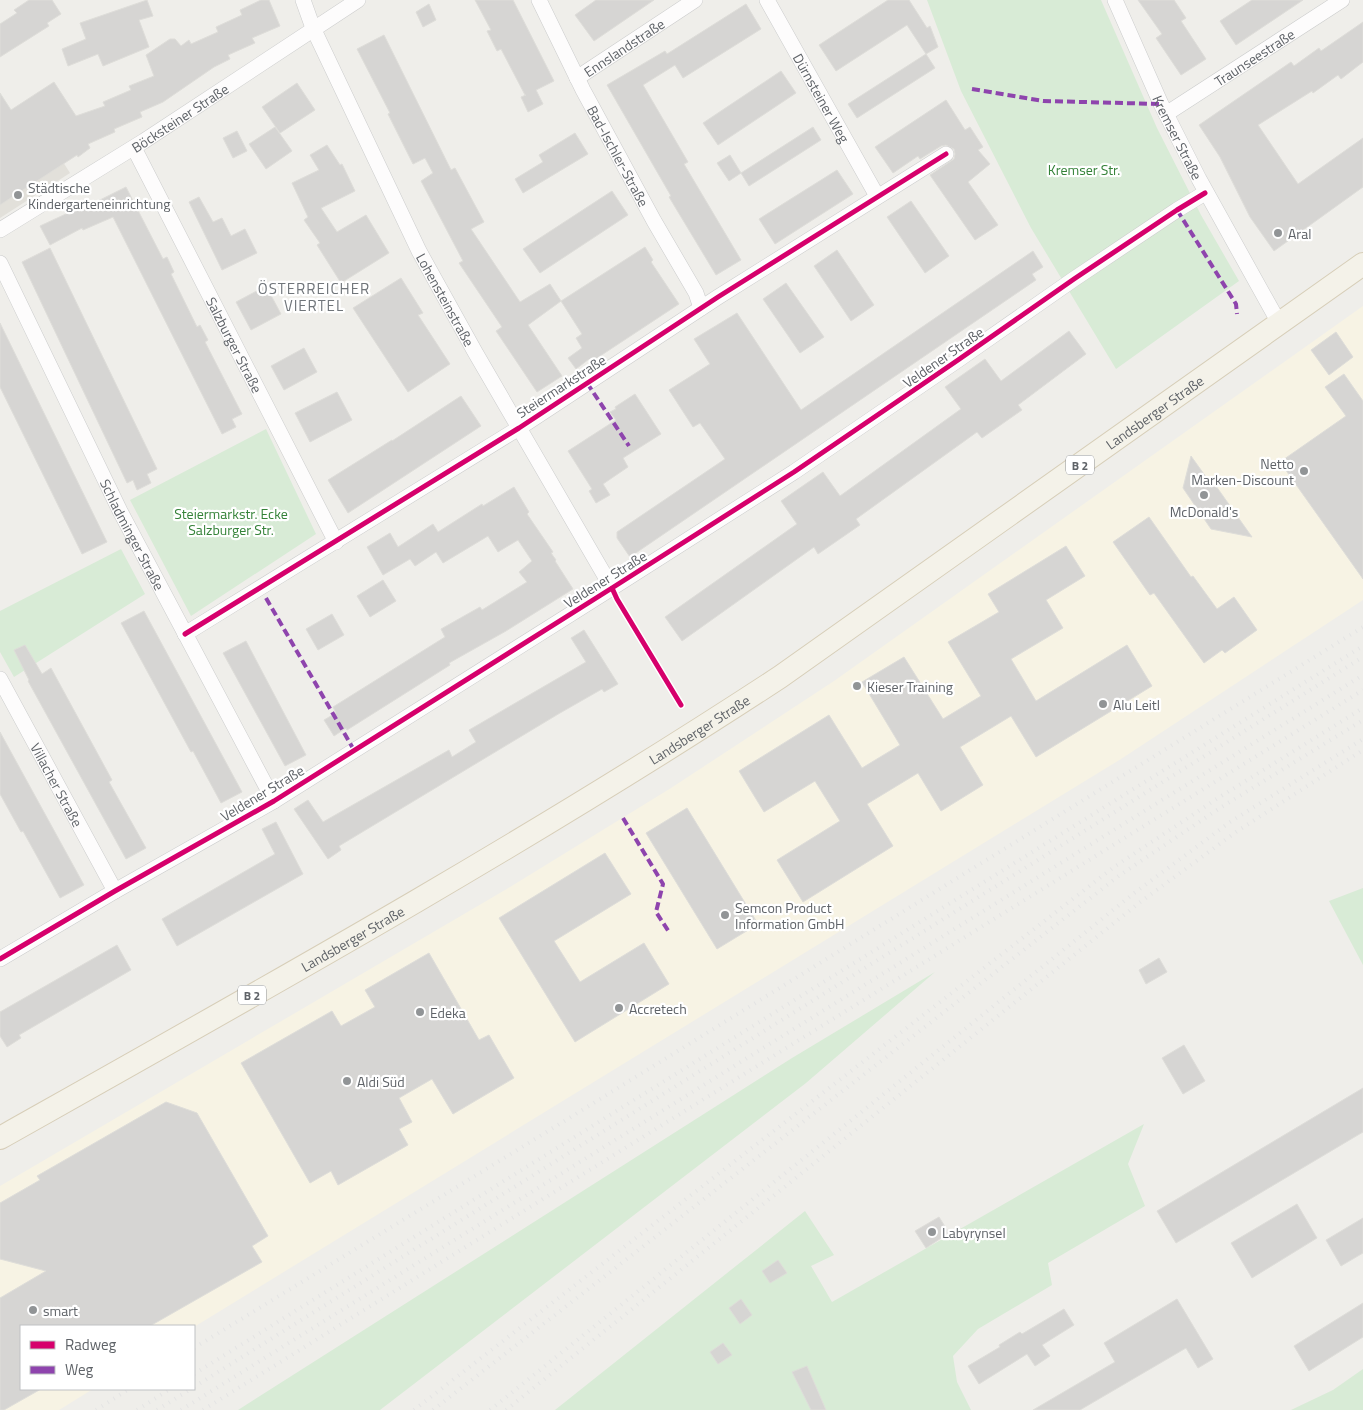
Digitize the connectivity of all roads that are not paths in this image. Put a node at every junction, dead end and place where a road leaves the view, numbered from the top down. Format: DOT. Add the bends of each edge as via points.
graph roads {
  1 [pos="303,0"];
  2 [pos="358,0"];
  3 [pos="539,0"];
  4 [pos="695,0"];
  5 [pos="767,0"];
  6 [pos="1115,0"];
  7 [pos="1342,0"];
  8 [pos="313,28"];
  9 [pos="577,78"];
  10 [pos="1166,114"];
  11 [pos="134,148"];
  12 [pos="946,154"];
  13 [pos="1205,193"];
  14 [pos="877,196"];
  15 [pos="0,230"];
  16 [pos="0,264"];
  17 [pos="1363,264"];
  18 [pos="701,308"];
  19 [pos="1279,323"];
  20 [pos="519,428"];
  21 [pos="336,542"];
  22 [pos="612,588"];
  23 [pos="185,634"];
  24 [pos="0,679"];
  25 [pos="274,800"];
  26 [pos="115,891"];
  27 [pos="0,959"];
  28 [pos="0,1138"];
  1 -- 8 [label="street, Lohensteinstraße"];
  2 -- 8 [label="street, Böcksteiner Straße"];
  3 -- 9 [label="street, Bad-Ischler-Straße"];
  4 -- 9 [label="street, Ennslandstraße"];
  5 -- 14 [label="street, Dürnsteiner Weg"];
  6 -- 10 [label="street, Kremser Straße"];
  7 -- 10 [label="street, Traunseestraße"];
  8 -- 11 [label="street, Böcksteiner Straße"];
  8 -- 20 [label="street, Lohensteinstraße" via="419,251"];
  9 -- 18 [label="street, Bad-Ischler-Straße" via="696,293"];
  10 -- 13 [label="street, Kremser Straße"];
  11 -- 15 [label="street, Böcksteiner Straße"];
  11 -- 21 [label="street, Salzburger Straße"];
  12 -- 14 [label="street, Steiermarkstraße"];
  13 -- 19 [label="street, Kremser Straße"];
  13 -- 22 [label="street, Veldener Straße" via="1074,278 794,472"];
  14 -- 18 [label="street, Steiermarkstraße"];
  16 -- 23 [label="street, Schladminger Straße" via="120,511"];
  17 -- 19 [label="main road, Landsberger Straße / B 2"];
  18 -- 20 [label="street, Steiermarkstraße"];
  19 -- 28 [label="main road, Landsberger Straße / B 2" via="728,711 507,847"];
  20 -- 21 [label="street, Steiermarkstraße"];
  20 -- 22 [label="street, Lohensteinstraße"];
  21 -- 23 [label="street, Steiermarkstraße"];
  22 -- 25 [label="street, Veldener Straße"];
  23 -- 25 [label="street, Schladminger Straße"];
  24 -- 26 [label="street, Villacher Straße"];
  25 -- 26 [label="street, Veldener Straße"];
  26 -- 27 [label="street, Veldener Straße"];
}
